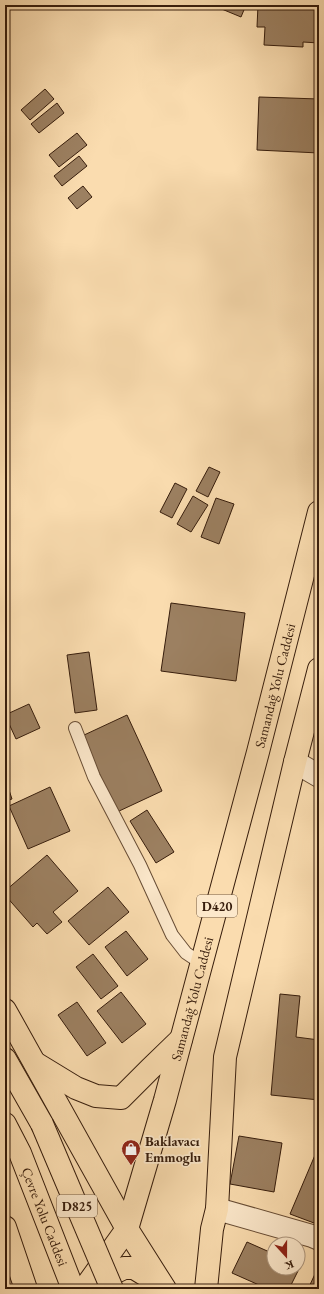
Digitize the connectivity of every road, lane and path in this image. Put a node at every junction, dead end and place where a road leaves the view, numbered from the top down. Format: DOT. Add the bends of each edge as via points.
graph roads {
  1 [pos="319,512"];
  2 [pos="319,669"];
  3 [pos="75,728"];
  4 [pos="295,762"];
  5 [pos="319,776"];
  6 [pos="201,963"];
  7 [pos="5,1010"];
  8 [pos="181,1039"];
  9 [pos="5,1059"];
  10 [pos="33,1063"];
  11 [pos="5,1124"];
  12 [pos="217,1209"];
  13 [pos="5,1227"];
  14 [pos="127,1229"];
  15 [pos="319,1239"];
  16 [pos="80,1288"];
  17 [pos="165,1288"];
  18 [pos="26,1289"];
  19 [pos="112,1289"];
  20 [pos="206,1289"];
  1 -- 6 [label="highway, Samandağ Yolu Caddesi / D420"];
  2 -- 4 [label="highway, D420"];
  3 -- 6 [label="lane" via="94,778 140,865 172,935 186,952"];
  4 -- 5 [label="street"];
  4 -- 12 [label="highway, D420" via="225,1057"];
  6 -- 8 [label="highway, Samandağ Yolu Caddesi / D420"];
  7 -- 10 [label="highway"];
  8 -- 10 [label="highway" via="121,1098 90,1094"];
  8 -- 14 [label="highway, Samandağ Yolu Caddesi / D420"];
  9 -- 19 [label="highway, D825, bridge" via="42,1124"];
  10 -- 14 [label="highway"];
  11 -- 16 [label="highway, Çevre Yolu Caddesi / D825"];
  12 -- 15 [label="street"];
  12 -- 20 [label="highway, D420" via="212,1229"];
  13 -- 18 [label="highway"];
  14 -- 16 [label="highway, Samandağ Yolu Caddesi / D420"];
  14 -- 17 [label="highway"];
  16 -- 17 [label="highway" via="124,1268 134,1268"];
}
